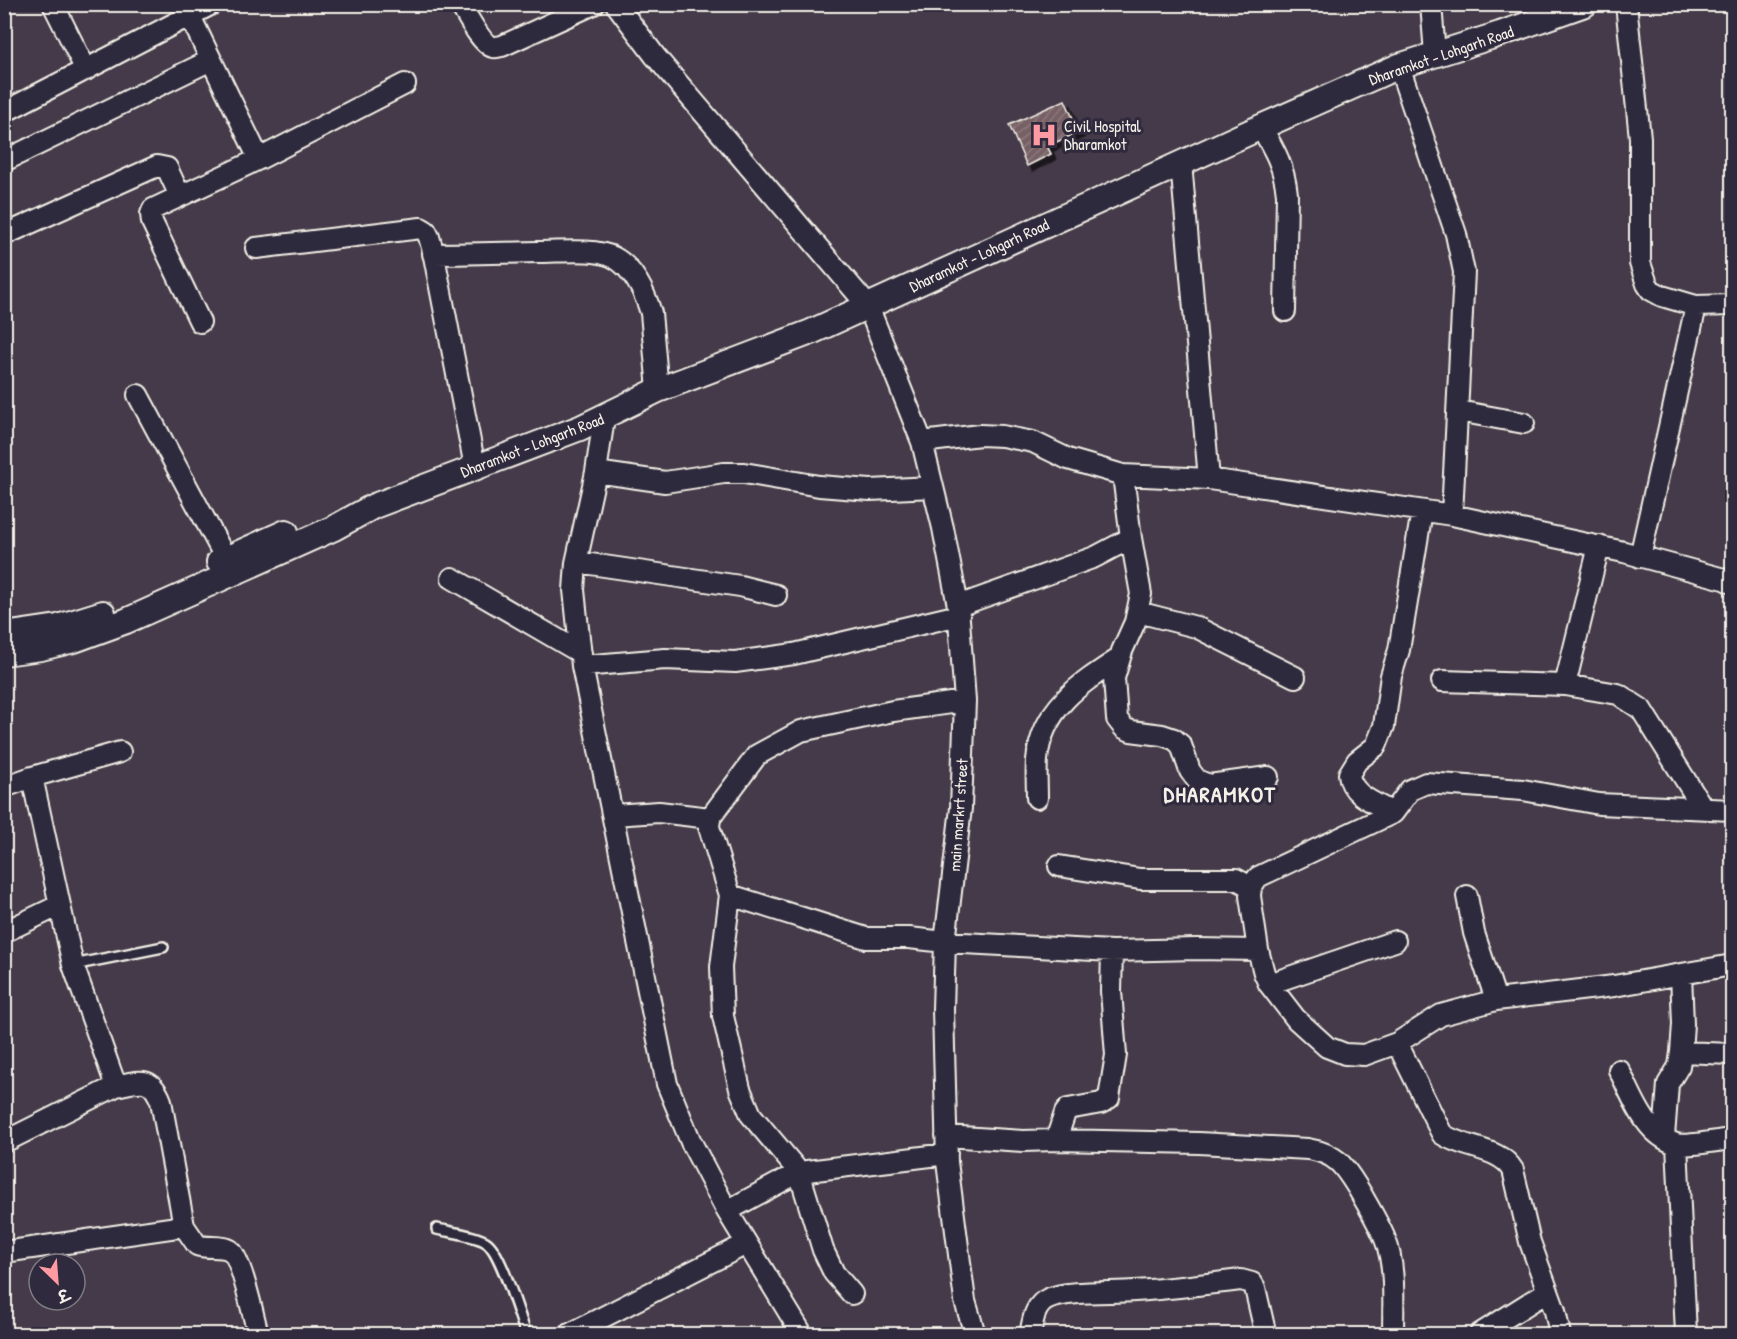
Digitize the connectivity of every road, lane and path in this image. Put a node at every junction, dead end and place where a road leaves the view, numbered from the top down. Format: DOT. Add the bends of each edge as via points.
graph roads {
  1 [pos="53,4"];
  2 [pos="212,4"];
  3 [pos="460,4"];
  4 [pos="594,4"];
  5 [pos="616,4"];
  6 [pos="1431,4"];
  7 [pos="1585,4"];
  8 [pos="1626,4"];
  9 [pos="190,16"];
  10 [pos="1435,54"];
  11 [pos="211,60"];
  12 [pos="1399,66"];
  13 [pos="86,70"];
  14 [pos="405,84"];
  15 [pos="4,112"];
  16 [pos="1261,127"];
  17 [pos="259,159"];
  18 [pos="4,161"];
  19 [pos="1181,163"];
  20 [pos="180,196"];
  21 [pos="4,235"];
  22 [pos="256,248"];
  23 [pos="433,254"];
  24 [pos="1732,305"];
  25 [pos="868,306"];
  26 [pos="1696,306"];
  27 [pos="1285,311"];
  28 [pos="200,322"];
  29 [pos="658,390"];
  30 [pos="138,395"];
  31 [pos="1458,411"];
  32 [pos="604,418"];
  33 [pos="1524,423"];
  34 [pos="922,442"];
  35 [pos="475,467"];
  36 [pos="596,472"];
  37 [pos="1123,475"];
  38 [pos="1209,479"];
  39 [pos="933,487"];
  40 [pos="374,506"];
  41 [pos="1422,511"];
  42 [pos="1452,515"];
  43 [pos="1131,538"];
  44 [pos="1599,546"];
  45 [pos="1640,557"];
  46 [pos="226,559"];
  47 [pos="577,562"];
  48 [pos="452,578"];
  49 [pos="1732,583"];
  50 [pos="776,596"];
  51 [pos="959,611"];
  52 [pos="1138,612"];
  53 [pos="4,635"];
  54 [pos="4,653"];
  55 [pos="1120,658"];
  56 [pos="582,659"];
  57 [pos="1295,677"];
  58 [pos="1442,681"];
  59 [pos="1565,685"];
  60 [pos="965,701"];
  61 [pos="120,752"];
  62 [pos="32,777"];
  63 [pos="1268,777"];
  64 [pos="4,787"];
  65 [pos="1037,798"];
  66 [pos="1704,808"];
  67 [pos="1732,810"];
  68 [pos="1393,813"];
  69 [pos="613,815"];
  70 [pos="710,818"];
  71 [pos="1059,866"];
  72 [pos="1251,887"];
  73 [pos="730,895"];
  74 [pos="1467,896"];
  75 [pos="60,905"];
  76 [pos="4,932"];
  77 [pos="1395,941"];
  78 [pos="945,942"];
  79 [pos="163,947"];
  80 [pos="1258,950"];
  81 [pos="1112,951"];
  82 [pos="73,965"];
  83 [pos="1732,965"];
  84 [pos="1681,974"];
  85 [pos="1269,984"];
  86 [pos="1496,1000"];
  87 [pos="1397,1043"];
  88 [pos="1681,1052"];
  89 [pos="1732,1054"];
  90 [pos="1619,1070"];
  91 [pos="116,1086"];
  92 [pos="1732,1139"];
  93 [pos="1056,1140"];
  94 [pos="1670,1141"];
  95 [pos="4,1142"];
  96 [pos="946,1145"];
  97 [pos="799,1172"];
  98 [pos="727,1211"];
  99 [pos="184,1226"];
  100 [pos="437,1229"];
  101 [pos="746,1244"];
  102 [pos="4,1252"];
  103 [pos="1548,1291"];
  104 [pos="852,1294"];
  105 [pos="1264,1327"];
  106 [pos="258,1335"];
  107 [pos="526,1335"];
  108 [pos="570,1335"];
  109 [pos="802,1335"];
  110 [pos="975,1335"];
  111 [pos="1030,1335"];
  112 [pos="1393,1335"];
  113 [pos="1480,1335"];
  114 [pos="1560,1335"];
  115 [pos="1686,1335"];
  1 -- 13 [label="street"];
  2 -- 9 [label="street"];
  3 -- 4 [label="street" via="494,48"];
  5 -- 25 [label="street, main markrt street" via="655,56"];
  6 -- 10 [label="street"];
  7 -- 10 [label="street, Dharamkot - Lohgarh Road"];
  8 -- 26 [label="street" via="1640,138 1640,263 1652,290"];
  9 -- 11 [label="street"];
  9 -- 13 [label="street"];
  10 -- 12 [label="street, Dharamkot - Lohgarh Road"];
  11 -- 17 [label="street"];
  11 -- 18 [label="street"];
  12 -- 16 [label="street, Dharamkot - Lohgarh Road"];
  12 -- 31 [label="street" via="1456,234 1464,272"];
  13 -- 15 [label="street"];
  14 -- 17 [label="street"];
  16 -- 19 [label="street, Dharamkot - Lohgarh Road"];
  16 -- 27 [label="street" via="1285,175"];
  17 -- 20 [label="street"];
  19 -- 25 [label="street, Dharamkot - Lohgarh Road"];
  19 -- 38 [label="street"];
  20 -- 21 [label="street" via="167,168 157,166"];
  20 -- 28 [label="street" via="157,207 151,214 152,222"];
  22 -- 23 [label="street" via="421,228 429,237"];
  23 -- 29 [label="street" via="584,252 611,256 623,263 638,283 651,313"];
  23 -- 35 [label="street"];
  24 -- 26 [label="street"];
  25 -- 29 [label="street, Dharamkot - Lohgarh Road"];
  25 -- 34 [label="street, main markrt street"];
  26 -- 45 [label="street"];
  29 -- 32 [label="street, Dharamkot - Lohgarh Road"];
  30 -- 46 [label="street"];
  31 -- 33 [label="street"];
  31 -- 42 [label="street"];
  32 -- 35 [label="street, Dharamkot - Lohgarh Road"];
  32 -- 36 [label="street"];
  34 -- 37 [label="street" via="1002,436 1033,442 1068,459"];
  34 -- 39 [label="street, main markrt street"];
  35 -- 40 [label="street, Dharamkot - Lohgarh Road"];
  36 -- 39 [label="street" via="665,482 744,472 819,486 870,490"];
  36 -- 47 [label="street"];
  37 -- 38 [label="street"];
  37 -- 43 [label="street"];
  38 -- 41 [label="street"];
  39 -- 51 [label="street, main markrt street"];
  40 -- 46 [label="street, Dharamkot - Lohgarh Road" via="329,513"];
  40 -- 54 [label="street, Dharamkot - Lohgarh Road" via="334,528 95,634"];
  41 -- 42 [label="street"];
  41 -- 68 [label="street" via="1384,726 1376,746 1357,761 1349,774 1358,794"];
  42 -- 44 [label="street"];
  43 -- 51 [label="street" via="1095,557"];
  43 -- 52 [label="street" via="1142,594"];
  44 -- 45 [label="street"];
  44 -- 59 [label="street"];
  45 -- 49 [label="street"];
  46 -- 53 [label="street, Dharamkot - Lohgarh Road" via="85,620"];
  47 -- 50 [label="street" via="740,586"];
  47 -- 56 [label="street" via="574,590"];
  48 -- 56 [label="street"];
  51 -- 56 [label="street" via="794,654 735,662"];
  51 -- 60 [label="street, main markrt street"];
  52 -- 55 [label="street"];
  52 -- 57 [label="street" via="1196,627"];
  55 -- 63 [label="street" via="1114,678 1115,707 1124,728 1174,739 1181,745 1190,771 1197,780 1209,785"];
  55 -- 65 [label="street" via="1061,702 1045,729 1037,758"];
  56 -- 69 [label="street"];
  58 -- 59 [label="street"];
  59 -- 66 [label="street" via="1618,694 1641,709"];
  60 -- 70 [label="street" via="893,711 801,731 757,755"];
  60 -- 78 [label="street, main markrt street" via="961,808"];
  61 -- 62 [label="street"];
  62 -- 64 [label="street"];
  62 -- 75 [label="street"];
  66 -- 67 [label="street"];
  66 -- 68 [label="street" via="1599,804 1523,790 1426,783 1410,790"];
  68 -- 72 [label="street" via="1258,877"];
  69 -- 70 [label="street" via="659,812"];
  69 -- 98 [label="street" via="667,1084 691,1142"];
  70 -- 73 [label="street" via="712,838"];
  71 -- 72 [label="street" via="1140,879 1236,879"];
  72 -- 80 [label="street"];
  73 -- 78 [label="street" via="866,938"];
  73 -- 97 [label="street" via="721,967 723,1016 732,1062 751,1115"];
  74 -- 86 [label="street" via="1474,933"];
  75 -- 76 [label="street"];
  75 -- 82 [label="street"];
  77 -- 85 [label="street"];
  78 -- 81 [label="street"];
  78 -- 96 [label="street, main markrt street"];
  79 -- 82 [label="lane"];
  80 -- 81 [label="street"];
  80 -- 85 [label="street"];
  81 -- 93 [label="street" via="1116,1055 1109,1098 1068,1109"];
  82 -- 91 [label="street"];
  83 -- 84 [label="street"];
  84 -- 86 [label="street"];
  84 -- 88 [label="street"];
  85 -- 87 [label="street" via="1296,1019 1327,1047 1364,1055"];
  86 -- 87 [label="street" via="1441,1015"];
  87 -- 103 [label="street" via="1442,1134 1495,1155 1513,1170 1530,1242"];
  88 -- 89 [label="street"];
  88 -- 94 [label="street" via="1679,1066 1668,1084"];
  90 -- 94 [label="street" via="1644,1119"];
  91 -- 95 [label="street"];
  91 -- 99 [label="street" via="148,1082 156,1088"];
  92 -- 94 [label="street"];
  93 -- 96 [label="street"];
  93 -- 112 [label="street" via="1308,1149 1336,1158 1347,1170 1386,1241 1393,1281"];
  94 -- 115 [label="street"];
  96 -- 97 [label="street"];
  96 -- 110 [label="street, main markrt street" via="965,1301"];
  97 -- 98 [label="street"];
  97 -- 104 [label="street" via="823,1250 834,1273"];
  98 -- 101 [label="street"];
  99 -- 102 [label="street"];
  99 -- 106 [label="street" via="197,1245 233,1252"];
  100 -- 107 [label="lane" via="485,1241 493,1248"];
  101 -- 108 [label="street"];
  101 -- 109 [label="street"];
  103 -- 113 [label="street"];
  103 -- 114 [label="street"];
  105 -- 111 [label="street" via="1255,1288 1241,1280 1046,1299 1036,1311"];
}
